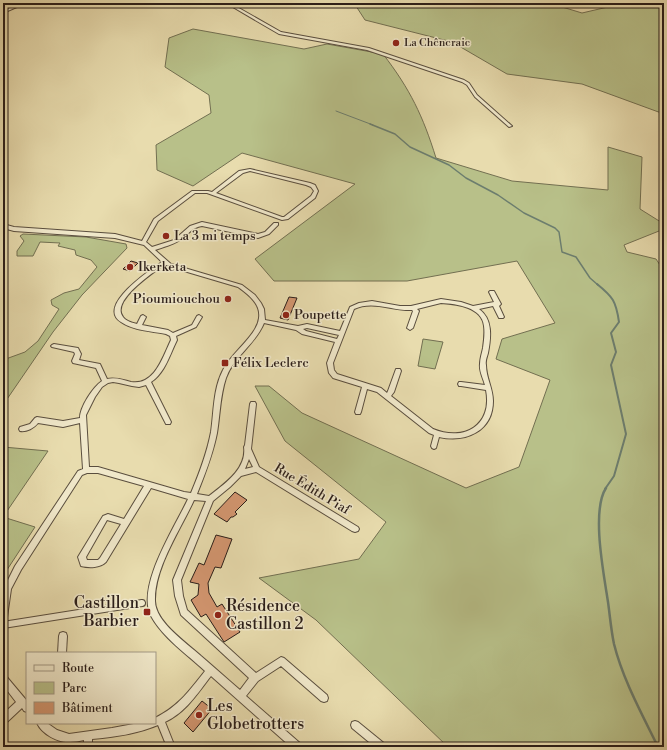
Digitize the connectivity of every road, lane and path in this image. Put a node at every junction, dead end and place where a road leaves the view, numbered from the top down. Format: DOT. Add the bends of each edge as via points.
graph roads {
  1 [pos="24,3"];
  2 [pos="228,3"];
  3 [pos="3,12"];
  4 [pos="510,126"];
  5 [pos="213,193"];
  6 [pos="276,224"];
  7 [pos="3,226"];
  8 [pos="143,243"];
  9 [pos="152,249"];
  10 [pos="165,262"];
  11 [pos="492,292"];
  12 [pos="495,304"];
  13 [pos="413,307"];
  14 [pos="472,308"];
  15 [pos="143,317"];
  16 [pos="199,317"];
  17 [pos="501,317"];
  18 [pos="262,321"];
  19 [pos="139,326"];
  20 [pos="298,328"];
  21 [pos="320,328"];
  22 [pos="410,328"];
  23 [pos="341,333"];
  24 [pos="173,335"];
  25 [pos="317,335"];
  26 [pos="338,341"];
  27 [pos="54,346"];
  28 [pos="398,371"];
  29 [pos="105,381"];
  30 [pos="148,382"];
  31 [pos="461,384"];
  32 [pos="365,386"];
  33 [pos="489,388"];
  34 [pos="387,396"];
  35 [pos="253,404"];
  36 [pos="358,412"];
  37 [pos="83,420"];
  38 [pos="168,422"];
  39 [pos="22,430"];
  40 [pos="437,434"];
  41 [pos="247,446"];
  42 [pos="434,446"];
  43 [pos="257,469"];
  44 [pos="86,470"];
  45 [pos="237,474"];
  46 [pos="149,485"];
  47 [pos="192,496"];
  48 [pos="210,500"];
  49 [pos="126,523"];
  50 [pos="355,529"];
  51 [pos="142,603"];
  52 [pos="3,617"];
  53 [pos="3,625"];
  54 [pos="63,636"];
  55 [pos="62,652"];
  56 [pos="211,670"];
  57 [pos="255,678"];
  58 [pos="3,679"];
  59 [pos="240,696"];
  60 [pos="324,698"];
  61 [pos="24,705"];
  62 [pos="3,720"];
  63 [pos="160,721"];
  64 [pos="156,723"];
  65 [pos="43,724"];
  66 [pos="152,724"];
  67 [pos="355,725"];
  68 [pos="88,735"];
  69 [pos="88,747"];
  70 [pos="171,747"];
  71 [pos="298,747"];
  72 [pos="382,747"];
  1 -- 3 [label="street"];
  2 -- 4 [label="street" via="284,34 368,49 463,81"];
  5 -- 5 [label="street" via="282,219 313,197 316,191 308,184 250,170 241,172"];
  5 -- 8 [label="street" via="190,193 156,220"];
  6 -- 9 [label="street" via="267,233 258,236 195,224 179,239"];
  7 -- 8 [label="street" via="14,229 116,236"];
  8 -- 9 [label="street"];
  9 -- 10 [label="street"];
  10 -- 18 [label="street" via="178,269 240,286 260,304"];
  10 -- 19 [label="street" via="132,287 118,304 120,318"];
  11 -- 12 [label="street" via="498,304"];
  12 -- 14 [label="street"];
  12 -- 17 [label="street"];
  13 -- 14 [label="street" via="441,301"];
  13 -- 22 [label="street" via="416,311"];
  13 -- 23 [label="street" via="377,303 356,305 352,308"];
  14 -- 33 [label="street" via="479,312 487,324 482,365"];
  15 -- 19 [label="street"];
  16 -- 24 [label="street" via="194,326"];
  18 -- 20 [label="street"];
  18 -- 47 [label="street" via="254,335 232,360 220,385 214,434"];
  19 -- 24 [label="street"];
  20 -- 21 [label="street"];
  20 -- 25 [label="street" via="304,333"];
  21 -- 23 [label="street"];
  21 -- 25 [label="street"];
  23 -- 26 [label="street"];
  24 -- 30 [label="street" via="174,340 155,376"];
  25 -- 26 [label="street"];
  26 -- 32 [label="street" via="330,363 331,371 341,379"];
  27 -- 29 [label="street" via="76,350 76,361 98,366"];
  28 -- 34 [label="street" via="391,392"];
  29 -- 30 [label="street" via="114,379 142,384"];
  29 -- 37 [label="street" via="99,385 85,409"];
  30 -- 38 [label="street"];
  31 -- 33 [label="street"];
  32 -- 34 [label="street" via="379,390"];
  32 -- 36 [label="street"];
  33 -- 40 [label="street" via="490,406 486,421 477,430 455,438"];
  34 -- 40 [label="street"];
  35 -- 41 [label="street"];
  37 -- 39 [label="street" via="63,424 37,420 32,426"];
  37 -- 44 [label="street"];
  40 -- 42 [label="street"];
  41 -- 43 [label="street, Rue Édith Piaf"];
  41 -- 45 [label="street" via="242,468"];
  43 -- 45 [label="street, Rue Édith Piaf"];
  43 -- 50 [label="street, Rue Édith Piaf"];
  44 -- 46 [label="street" via="98,470"];
  44 -- 52 [label="street" via="76,478 18,568 7,588"];
  45 -- 48 [label="street"];
  46 -- 47 [label="street"];
  46 -- 49 [label="street"];
  47 -- 48 [label="street"];
  47 -- 56 [label="street" via="154,575 153,612 166,629"];
  48 -- 57 [label="street" via="177,580 179,596 184,612"];
  49 -- 49 [label="street" via="103,560 84,564 82,557 105,518"];
  51 -- 53 [label="street"];
  54 -- 55 [label="street"];
  56 -- 59 [label="street"];
  56 -- 63 [label="street" via="181,706"];
  57 -- 59 [label="street"];
  57 -- 60 [label="street" via="281,661"];
  58 -- 61 [label="street"];
  59 -- 71 [label="street"];
  61 -- 62 [label="street"];
  63 -- 64 [label="street"];
  63 -- 70 [label="street"];
  65 -- 68 [label="street" via="49,732 58,736 69,738"];
  66 -- 68 [label="street"];
  67 -- 72 [label="street"];
  68 -- 69 [label="street"];
}
